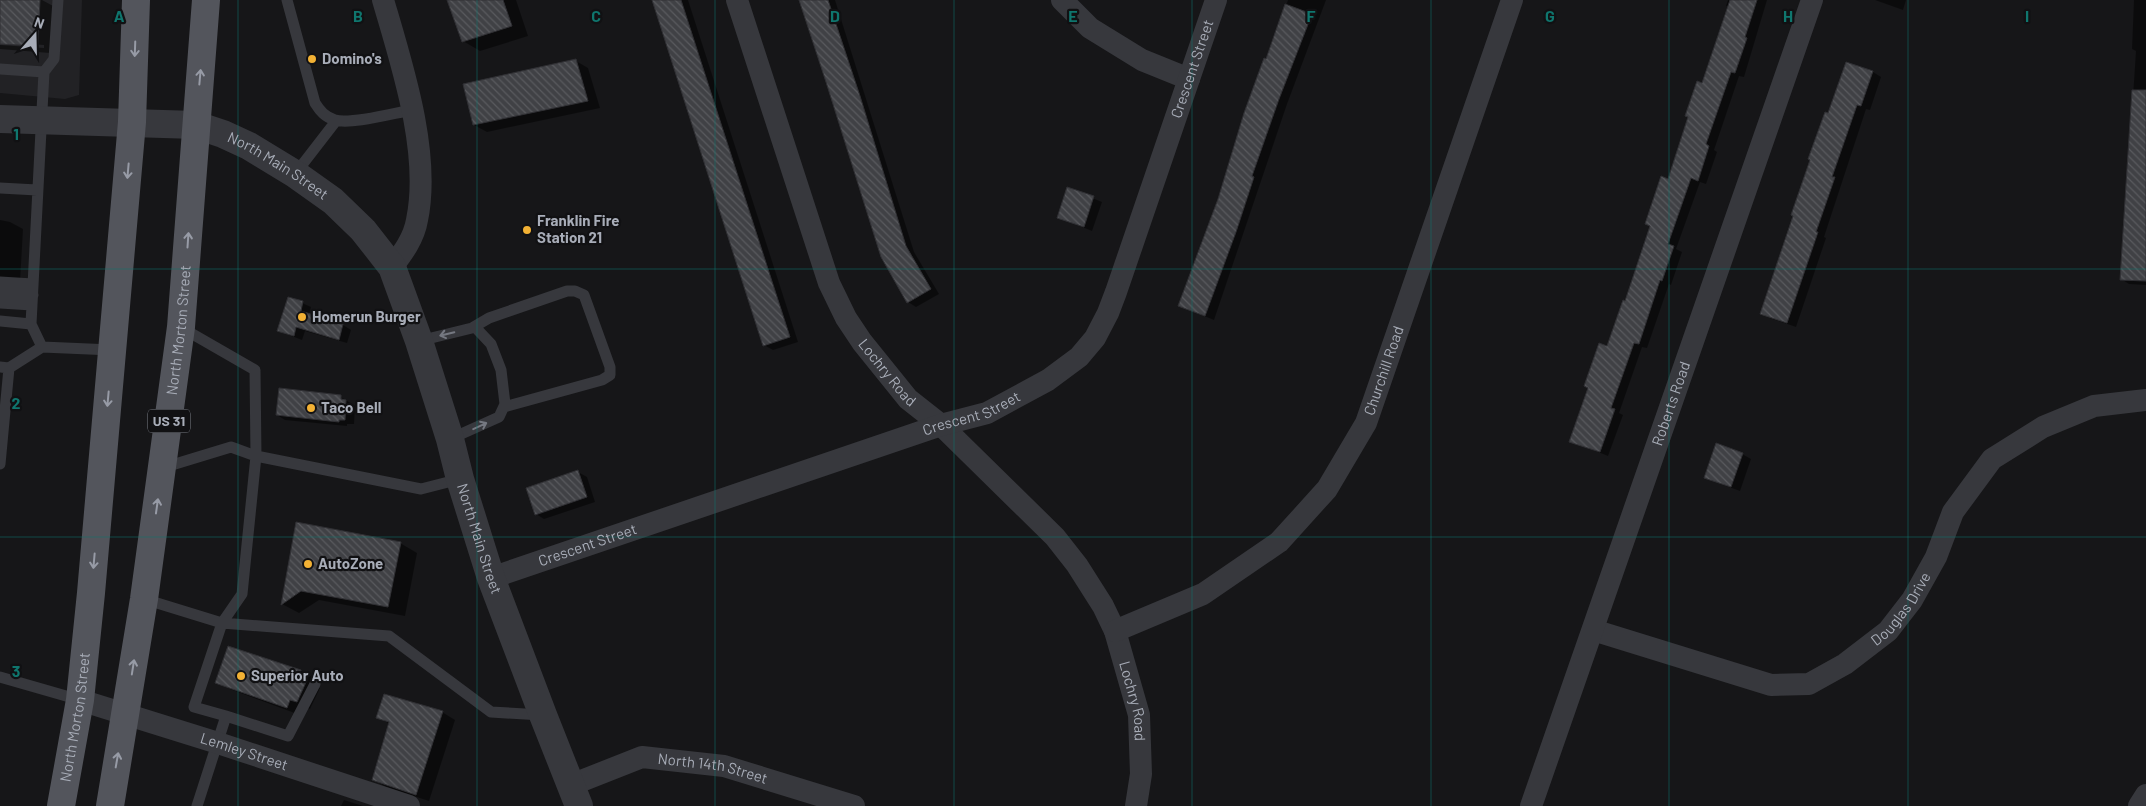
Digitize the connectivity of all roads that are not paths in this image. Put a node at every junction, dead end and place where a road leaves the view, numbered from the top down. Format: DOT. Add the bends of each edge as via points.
graph roads {
  1 [pos="58,0"];
  2 [pos="136,0"];
  3 [pos="206,0"];
  4 [pos="288,0"];
  5 [pos="383,0"];
  6 [pos="737,0"];
  7 [pos="1062,0"];
  8 [pos="1216,0"];
  9 [pos="1512,0"];
  10 [pos="1812,0"];
  11 [pos="0,69"];
  12 [pos="44,72"];
  13 [pos="1189,79"];
  14 [pos="412,110"];
  15 [pos="0,119"];
  16 [pos="40,121"];
  17 [pos="336,121"];
  18 [pos="132,122"];
  19 [pos="196,125"];
  20 [pos="295,174"];
  21 [pos="0,188"];
  22 [pos="37,190"];
  23 [pos="392,267"];
  24 [pos="0,282"];
  25 [pos="0,292"];
  26 [pos="33,295"];
  27 [pos="0,302"];
  28 [pos="0,321"];
  29 [pos="31,324"];
  30 [pos="181,327"];
  31 [pos="475,327"];
  32 [pos="419,341"];
  33 [pos="42,347"];
  34 [pos="112,350"];
  35 [pos="5,367"];
  36 [pos="2146,400"];
  37 [pos="504,407"];
  38 [pos="941,425"];
  39 [pos="450,440"];
  40 [pos="256,456"];
  41 [pos="0,464"];
  42 [pos="162,468"];
  43 [pos="460,479"];
  44 [pos="491,578"];
  45 [pos="144,599"];
  46 [pos="222,623"];
  47 [pos="1593,630"];
  48 [pos="1115,631"];
  49 [pos="0,677"];
  50 [pos="17,683"];
  51 [pos="314,684"];
  52 [pos="0,686"];
  53 [pos="80,700"];
  54 [pos="125,715"];
  55 [pos="226,716"];
  56 [pos="542,716"];
  57 [pos="218,743"];
  58 [pos="575,795"];
  59 [pos="2146,795"];
  60 [pos="66,802"];
  61 [pos="110,806"];
  62 [pos="197,806"];
  63 [pos="409,806"];
  64 [pos="854,806"];
  65 [pos="1136,806"];
  66 [pos="1531,806"];
  67 [pos="2138,806"];
  1 -- 12 [label="lane" via="54,59"];
  2 -- 18 [label="main road, North Morton Street, one-way"];
  19 -- 3 [label="main road, North Morton Street / US 31, one-way"];
  4 -- 17 [label="lane" via="315,103 322,113"];
  5 -- 14 [label="street"];
  6 -- 38 [label="street, Lochry Road" via="829,283 862,342 908,399"];
  7 -- 13 [label="street" via="1090,28 1142,60"];
  8 -- 13 [label="street, Crescent Street"];
  9 -- 48 [label="street, Churchill Road" via="1366,423 1327,488 1279,542 1203,594"];
  10 -- 47 [label="street, Roberts Road"];
  11 -- 12 [label="lane"];
  12 -- 16 [label="lane"];
  13 -- 38 [label="street, Crescent Street" via="1116,292 1095,338 1078,357 1048,380 988,413"];
  14 -- 17 [label="lane"];
  14 -- 23 [label="street" via="421,191 417,222 407,248"];
  15 -- 16 [label="street, North Main Street"];
  16 -- 18 [label="street, North Main Street"];
  16 -- 22 [label="lane"];
  17 -- 20 [label="lane"];
  18 -- 19 [label="street, North Main Street"];
  18 -- 34 [label="main road, North Morton Street, one-way"];
  19 -- 20 [label="street, North Main Street" via="249,146"];
  30 -- 19 [label="main road, North Morton Street / US 31, one-way"];
  20 -- 23 [label="street, North Main Street" via="333,201 363,230"];
  21 -- 22 [label="lane"];
  22 -- 26 [label="lane"];
  23 -- 32 [label="street, North Main Street"];
  24 -- 26 [label="lane"];
  25 -- 26 [label="lane"];
  26 -- 27 [label="lane"];
  26 -- 29 [label="lane"];
  28 -- 29 [label="lane"];
  29 -- 33 [label="lane"];
  30 -- 40 [label="lane" via="255,370"];
  30 -- 42 [label="main road, North Morton Street / US 31"];
  31 -- 32 [label="lane, one-way"];
  31 -- 37 [label="lane" via="490,344 501,370"];
  31 -- 37 [label="lane" via="488,318 567,291 575,290 584,295 610,375"];
  32 -- 39 [label="street, North Main Street"];
  33 -- 34 [label="lane"];
  33 -- 35 [label="lane"];
  34 -- 53 [label="main road, North Morton Street, one-way"];
  35 -- 41 [label="lane"];
  36 -- 47 [label="street, Douglas Drive" via="2094,406 2043,427 1992,459 1953,512 1936,557 1912,600 1888,631 1846,664 1809,684 1770,685"];
  39 -- 37 [label="lane, one-way" via="499,417"];
  38 -- 44 [label="street, Crescent Street"];
  38 -- 48 [label="street, Lochry Road" via="1055,537 1077,565"];
  39 -- 43 [label="street, North Main Street"];
  40 -- 42 [label="lane" via="231,447"];
  40 -- 43 [label="lane" via="421,489"];
  40 -- 46 [label="lane" via="242,594"];
  45 -- 42 [label="main road, North Morton Street / US 31, one-way"];
  43 -- 44 [label="street, North Main Street"];
  44 -- 56 [label="street, North Main Street"];
  45 -- 46 [label="lane"];
  54 -- 45 [label="main road, North Morton Street / US 31, one-way"];
  46 -- 55 [label="lane" via="194,706"];
  46 -- 56 [label="lane" via="389,636 491,712"];
  47 -- 66 [label="street, Roberts Road"];
  48 -- 65 [label="street, Lochry Road" via="1139,715 1141,774"];
  49 -- 50 [label="lane"];
  50 -- 52 [label="lane"];
  50 -- 53 [label="lane"];
  51 -- 55 [label="lane" via="288,736"];
  53 -- 54 [label="street, Lemley Street"];
  53 -- 60 [label="main road, North Morton Street"];
  54 -- 57 [label="street, Lemley Street"];
  61 -- 54 [label="main road, North Morton Street / US 31, one-way"];
  55 -- 57 [label="lane"];
  56 -- 58 [label="street, North Main Street"];
  57 -- 62 [label="lane"];
  57 -- 63 [label="street, Lemley Street"];
  58 -- 64 [label="street, North 14th Street" via="642,757 724,766"];
  59 -- 67 [label="street"];
}
